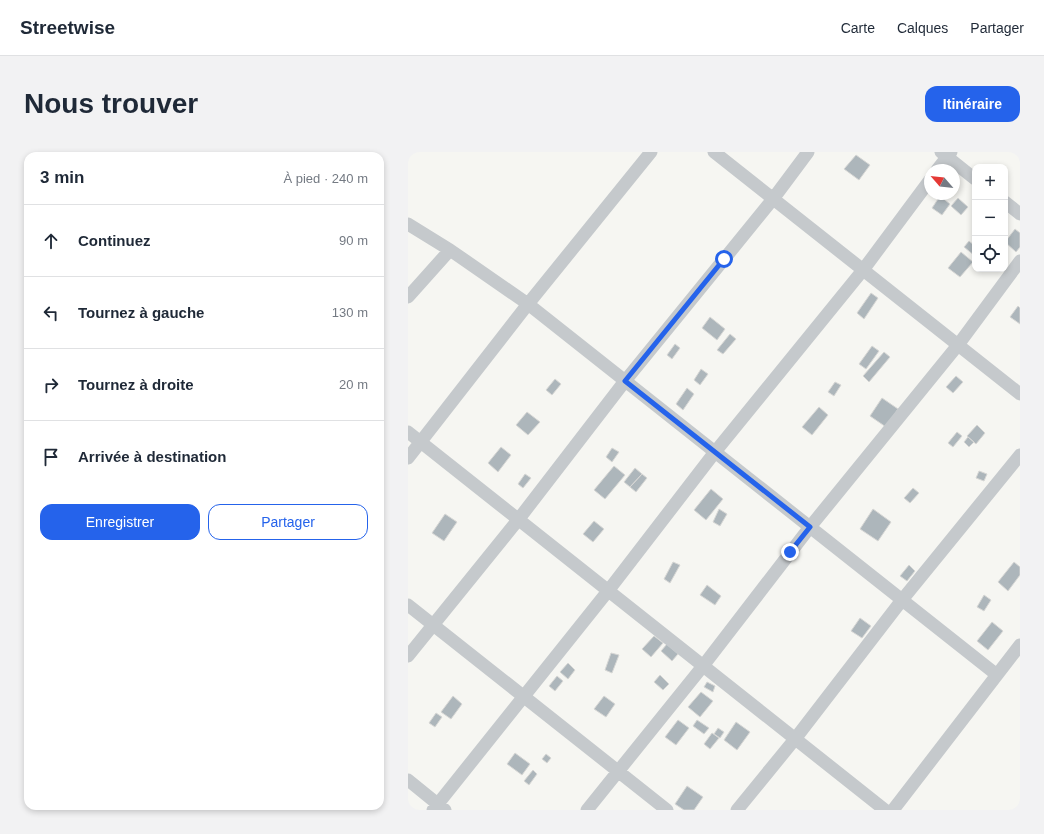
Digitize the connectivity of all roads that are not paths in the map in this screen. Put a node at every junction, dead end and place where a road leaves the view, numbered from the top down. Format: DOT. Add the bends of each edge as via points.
graph roads {
  1 [pos="651,152"];
  2 [pos="714,152"];
  3 [pos="808,152"];
  4 [pos="946,154"];
  5 [pos="940,164"];
  6 [pos="972,176"];
  7 [pos="924,188"];
  8 [pos="773,199"];
  9 [pos="1008,204"];
  10 [pos="1020,214"];
  11 [pos="408,224"];
  12 [pos="450,250"];
  13 [pos="1020,262"];
  14 [pos="863,270"];
  15 [pos="408,297"];
  16 [pos="528,304"];
  17 [pos="958,345"];
  18 [pos="625,381"];
  19 [pos="1020,394"];
  20 [pos="408,432"];
  21 [pos="420,443"];
  22 [pos="715,452"];
  23 [pos="1020,455"];
  24 [pos="408,458"];
  25 [pos="518,520"];
  26 [pos="810,527"];
  27 [pos="608,591"];
  28 [pos="902,600"];
  29 [pos="408,605"];
  30 [pos="433,625"];
  31 [pos="1020,646"];
  32 [pos="408,656"];
  33 [pos="702,666"];
  34 [pos="997,675"];
  35 [pos="523,696"];
  36 [pos="795,739"];
  37 [pos="618,771"];
  38 [pos="408,780"];
  39 [pos="439,808"];
  40 [pos="587,810"];
  41 [pos="667,810"];
  42 [pos="737,810"];
  43 [pos="885,810"];
  44 [pos="892,810"];
  1 -- 16 [label="street"];
  2 -- 8 [label="street"];
  3 -- 8 [label="street"];
  4 -- 5 [label="street"];
  4 -- 6 [label="street"];
  7 -- 14 [label="street"];
  8 -- 14 [label="street"];
  8 -- 18 [label="street"];
  9 -- 10 [label="street"];
  11 -- 12 [label="street"];
  12 -- 15 [label="street"];
  12 -- 16 [label="street"];
  13 -- 17 [label="street"];
  14 -- 17 [label="street"];
  14 -- 22 [label="street"];
  16 -- 18 [label="street"];
  16 -- 21 [label="street"];
  17 -- 19 [label="street"];
  17 -- 26 [label="street"];
  18 -- 22 [label="street"];
  18 -- 25 [label="street"];
  20 -- 21 [label="street"];
  21 -- 24 [label="street"];
  21 -- 25 [label="street"];
  22 -- 26 [label="street"];
  22 -- 27 [label="street"];
  23 -- 28 [label="street"];
  25 -- 27 [label="street"];
  25 -- 30 [label="street"];
  26 -- 28 [label="street"];
  26 -- 33 [label="street"];
  27 -- 33 [label="street"];
  27 -- 35 [label="street"];
  28 -- 34 [label="street"];
  28 -- 36 [label="street"];
  29 -- 30 [label="street"];
  30 -- 32 [label="street"];
  30 -- 35 [label="street"];
  31 -- 34 [label="street"];
  33 -- 36 [label="street"];
  33 -- 37 [label="street"];
  34 -- 44 [label="street"];
  35 -- 37 [label="street"];
  35 -- 39 [label="street"];
  36 -- 42 [label="street"];
  36 -- 43 [label="street"];
  37 -- 40 [label="street"];
  37 -- 41 [label="street"];
  38 -- 39 [label="street"];
}
